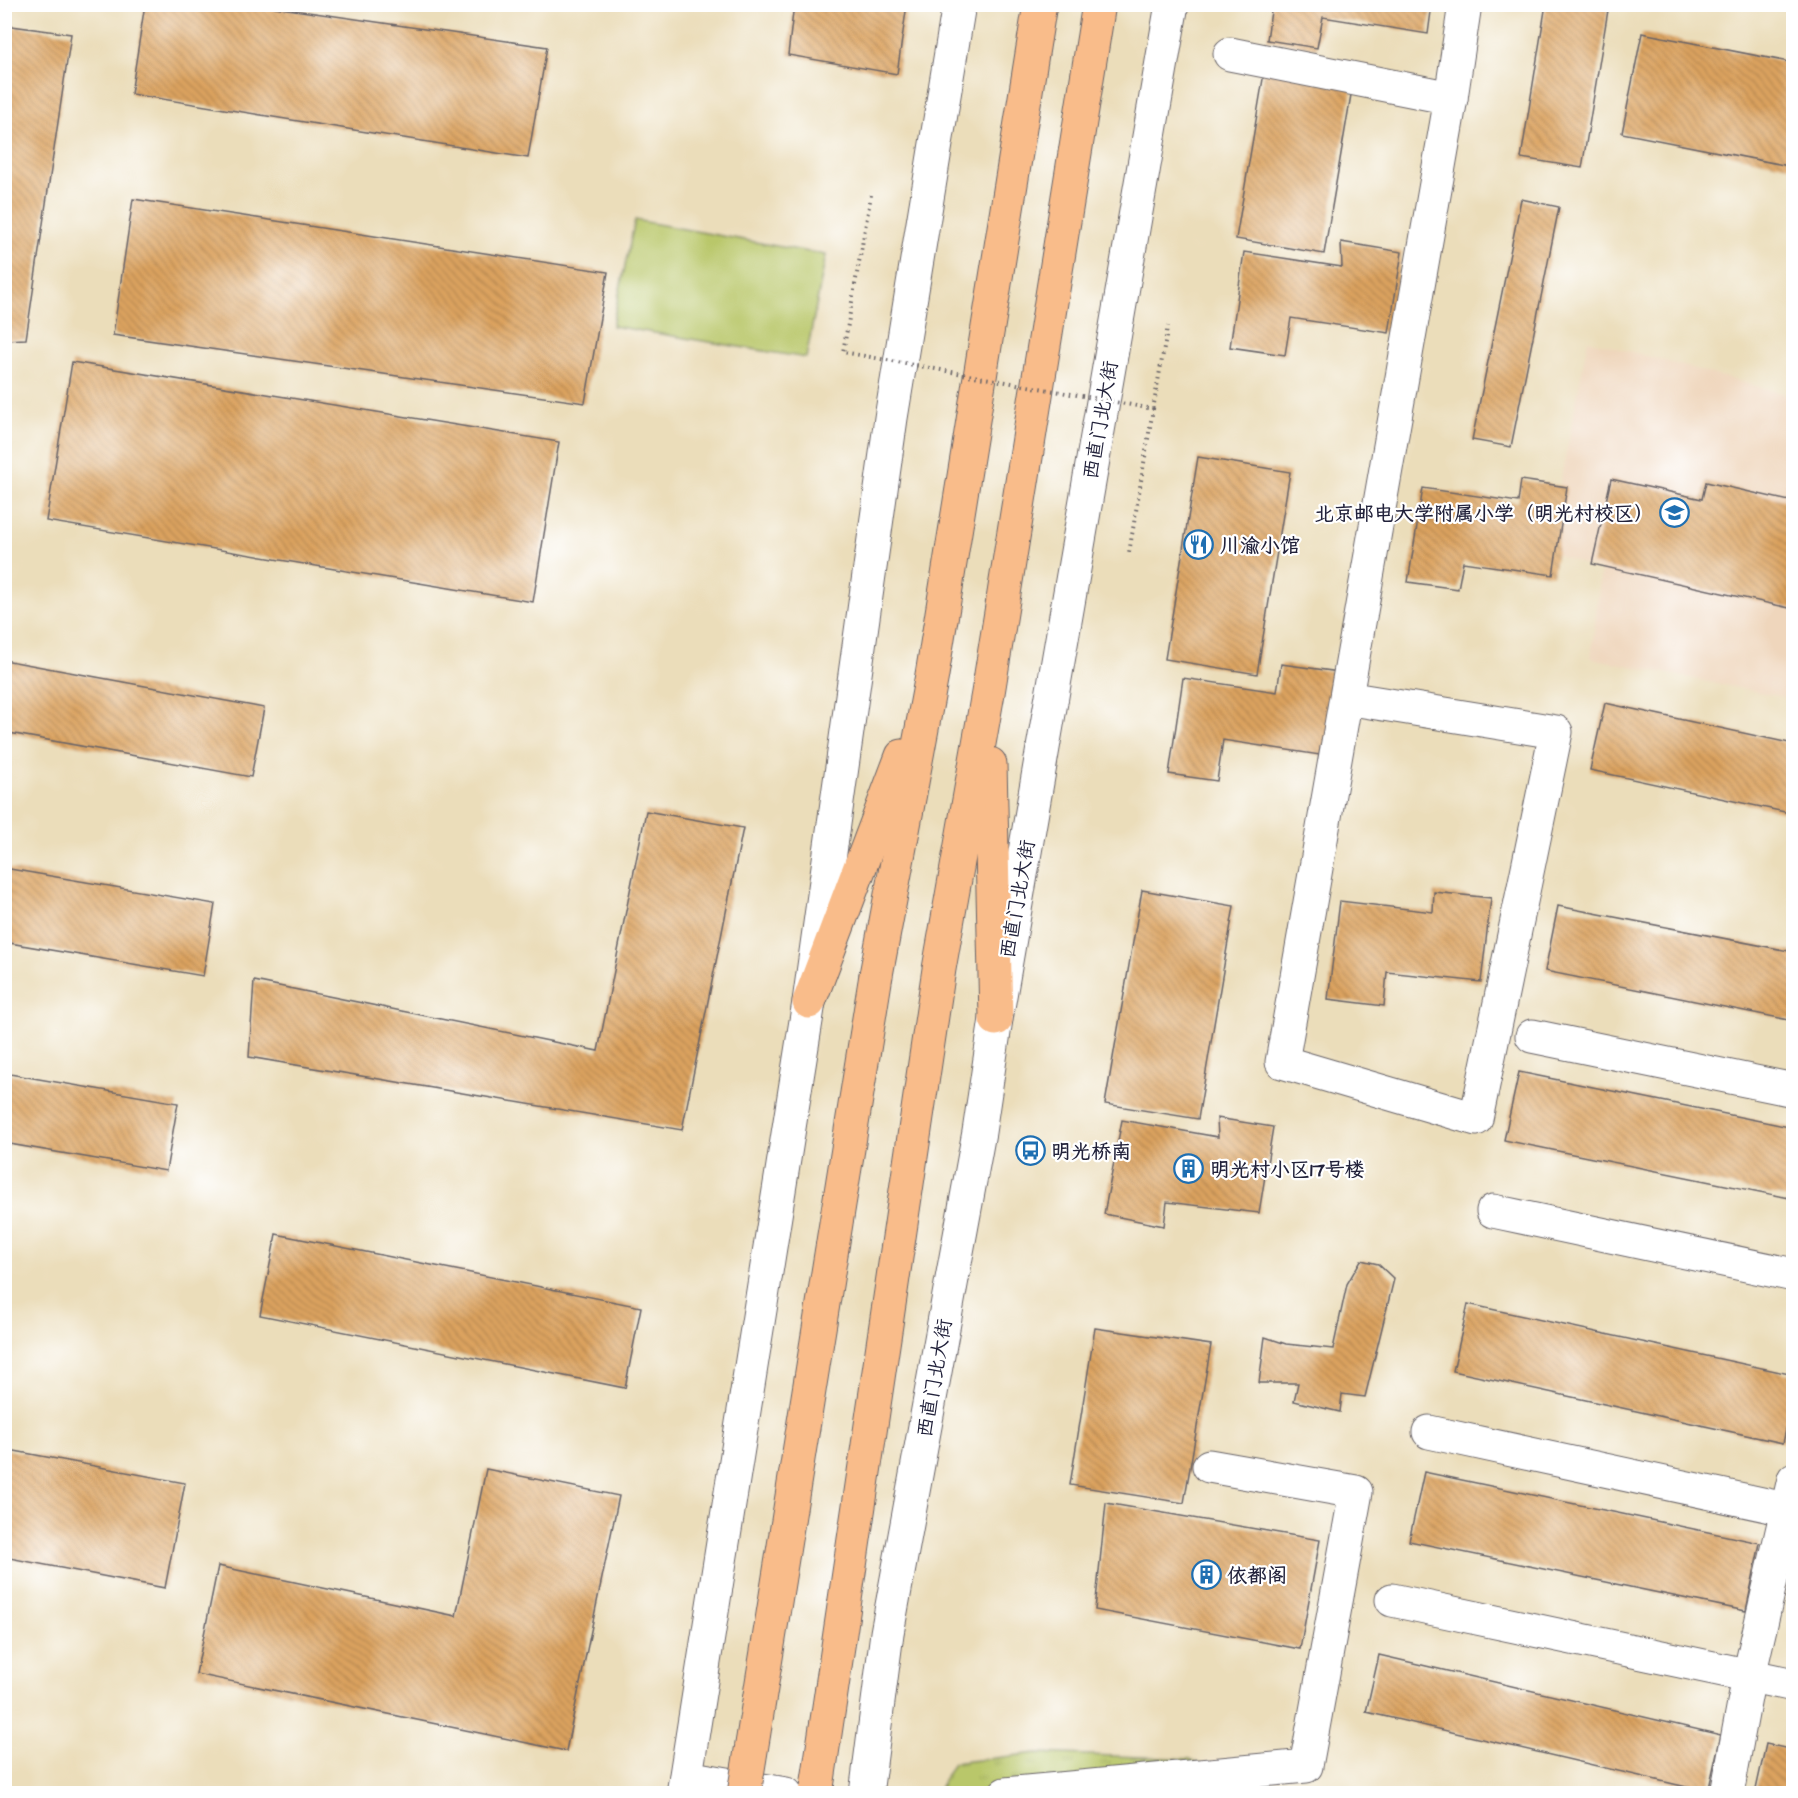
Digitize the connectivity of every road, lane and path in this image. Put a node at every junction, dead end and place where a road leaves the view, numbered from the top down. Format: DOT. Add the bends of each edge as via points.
graph roads {
  1 [pos="959,4"];
  2 [pos="1040,4"];
  3 [pos="1099,4"];
  4 [pos="1172,4"];
  5 [pos="1465,4"];
  6 [pos="1230,54"];
  7 [pos="1451,99"];
  8 [pos="871,195"];
  9 [pos="1168,326"];
  10 [pos="1153,409"];
  11 [pos="1129,553"];
  12 [pos="932,675"];
  13 [pos="988,693"];
  14 [pos="1346,698"];
  15 [pos="809,1002"];
  16 [pos="996,1019"];
  17 [pos="1532,1036"];
  18 [pos="1794,1090"];
  19 [pos="1493,1211"];
  20 [pos="1794,1275"];
  21 [pos="1429,1432"];
  22 [pos="1209,1466"];
  23 [pos="1791,1500"];
  24 [pos="1392,1600"];
  25 [pos="1749,1676"];
  26 [pos="1794,1685"];
  27 [pos="684,1785"];
  28 [pos="744,1794"];
  29 [pos="786,1794"];
  30 [pos="816,1794"];
  31 [pos="866,1794"];
  32 [pos="1005,1794"];
  33 [pos="1727,1794"];
  1 -- 15 [label="street" via="891,418"];
  2 -- 12 [label="highway"];
  3 -- 13 [label="highway"];
  4 -- 16 [label="street, 西直门北大街"];
  5 -- 7 [label="street"];
  6 -- 7 [label="street"];
  7 -- 14 [label="street"];
  8 -- 10 [label="path, bridge" via="843,352"];
  9 -- 10 [label="path"];
  10 -- 11 [label="path, bridge"];
  12 -- 15 [label="highway"];
  12 -- 28 [label="highway, bridge" via="876,975"];
  13 -- 16 [label="highway"];
  13 -- 30 [label="highway" via="939,969"];
  14 -- 14 [label="street" via="1282,1062 1476,1119 1557,732"];
  15 -- 27 [label="street"];
  16 -- 31 [label="street, 西直门北大街" via="979,1132 887,1633"];
  17 -- 18 [label="street"];
  19 -- 20 [label="street"];
  21 -- 23 [label="street"];
  22 -- 32 [label="street" via="1356,1492 1306,1766"];
  23 -- 25 [label="street"];
  24 -- 25 [label="street"];
  25 -- 26 [label="street"];
  25 -- 33 [label="street"];
  27 -- 29 [label="street"];
}
